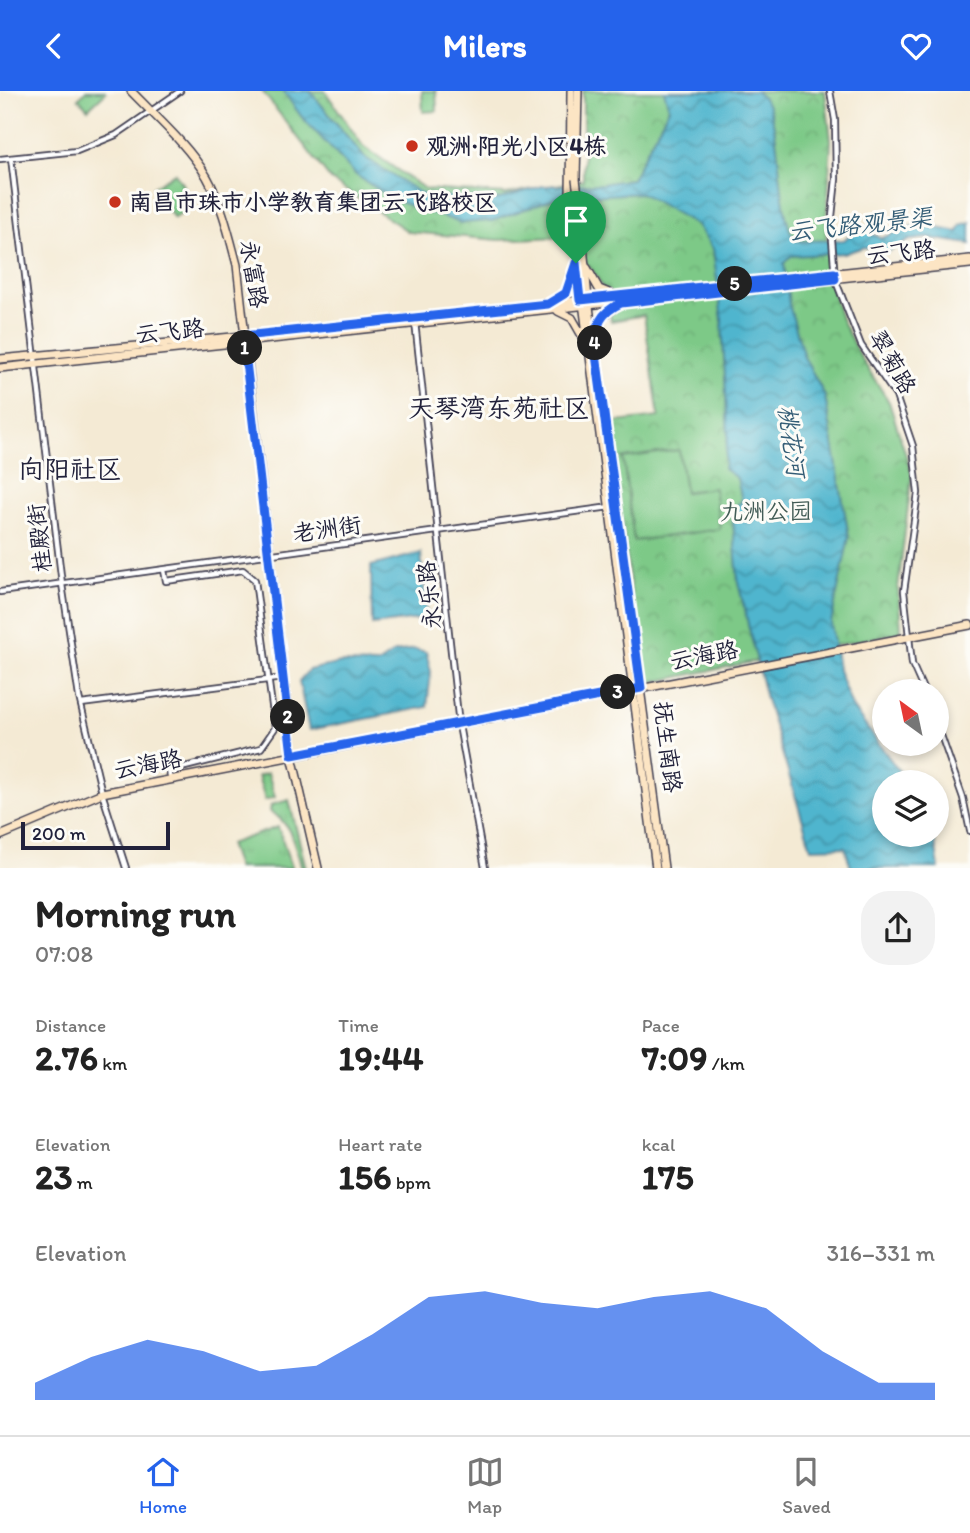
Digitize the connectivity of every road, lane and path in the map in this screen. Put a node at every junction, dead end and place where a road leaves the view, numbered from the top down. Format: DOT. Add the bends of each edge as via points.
graph roads {
  1 [pos="131,91"];
  2 [pos="180,91"];
  3 [pos="571,91"];
  4 [pos="578,91"];
  5 [pos="830,91"];
  6 [pos="151,111"];
  7 [pos="11,157"];
  8 [pos="0,159"];
  9 [pos="573,179"];
  10 [pos="580,262"];
  11 [pos="970,262"];
  12 [pos="834,276"];
  13 [pos="620,300"];
  14 [pos="585,303"];
  15 [pos="551,307"];
  16 [pos="415,321"];
  17 [pos="244,339"];
  18 [pos="591,347"];
  19 [pos="37,355"];
  20 [pos="0,359"];
  21 [pos="37,364"];
  22 [pos="0,368"];
  23 [pos="617,506"];
  24 [pos="608,508"];
  25 [pos="440,531"];
  26 [pos="269,555"];
  27 [pos="164,570"];
  28 [pos="62,584"];
  29 [pos="0,592"];
  30 [pos="970,625"];
  31 [pos="909,636"];
  32 [pos="283,678"];
  33 [pos="919,679"];
  34 [pos="268,680"];
  35 [pos="637,689"];
  36 [pos="81,704"];
  37 [pos="459,725"];
  38 [pos="292,755"];
  39 [pos="948,756"];
  40 [pos="171,780"];
  41 [pos="102,793"];
  42 [pos="970,796"];
  43 [pos="963,798"];
  44 [pos="970,831"];
  45 [pos="0,836"];
  46 [pos="126,868"];
  47 [pos="318,868"];
  48 [pos="485,868"];
  49 [pos="656,868"];
  50 [pos="664,868"];
  1 -- 6 [label="main road, 永富路"];
  2 -- 6 [label="street"];
  3 -- 9 [label="main road"];
  4 -- 9 [label="main road"];
  5 -- 12 [label="street, 翠菊路" via="835,120"];
  6 -- 7 [label="street" via="116,135 77,151"];
  6 -- 17 [label="main road, 永富路" via="206,176 223,214 237,265"];
  7 -- 8 [label="street"];
  7 -- 19 [label="street, 桂殿街"];
  9 -- 10 [label="main road, bridge" via="579,203"];
  9 -- 10 [label="main road" via="570,202"];
  10 -- 13 [label="main road" via="598,289"];
  10 -- 14 [label="main road, 抚生南路"];
  10 -- 15 [label="main road" via="566,293"];
  11 -- 12 [label="main road, 云飞路"];
  12 -- 13 [label="main road, 云飞路"];
  12 -- 31 [label="street, 翠菊路" via="861,345 896,396 912,446 918,493 904,591"];
  13 -- 14 [label="main road, 云飞路"];
  13 -- 18 [label="main road" via="600,319"];
  14 -- 15 [label="main road, 云飞路"];
  14 -- 18 [label="main road, 抚生南路"];
  15 -- 16 [label="main road, 云飞路"];
  15 -- 18 [label="main road" via="572,318"];
  16 -- 17 [label="main road, 云飞路"];
  16 -- 25 [label="street, 永乐路"];
  17 -- 19 [label="main road, 云飞路"];
  17 -- 21 [label="main road, 云飞路"];
  17 -- 26 [label="main road, 永富路"];
  18 -- 23 [label="main road, 抚生南路"];
  18 -- 24 [label="main road, 抚生南路"];
  19 -- 20 [label="main road, 云飞路"];
  19 -- 21 [label="street, 桂殿街"];
  21 -- 22 [label="main road, 云飞路"];
  21 -- 28 [label="street, 桂殿街"];
  23 -- 24 [label="street, 老洲街"];
  23 -- 35 [label="main road, 抚生南路"];
  24 -- 25 [label="street, 老洲街"];
  24 -- 35 [label="main road, 抚生南路"];
  25 -- 26 [label="street, 老洲街"];
  25 -- 37 [label="street, 永乐路"];
  26 -- 27 [label="street, 老洲街"];
  26 -- 32 [label="main road, 永富路"];
  27 -- 28 [label="street, 老洲街"];
  27 -- 34 [label="street" via="166,582 243,571 255,580"];
  28 -- 29 [label="street, 老洲街"];
  28 -- 36 [label="street, 桂殿街"];
  30 -- 31 [label="main road, 云海路"];
  31 -- 33 [label="street, 翠菊路"];
  31 -- 35 [label="main road, 云海路"];
  32 -- 34 [label="street"];
  32 -- 38 [label="main road, 永富路"];
  34 -- 36 [label="street"];
  34 -- 40 [label="street" via="275,728 261,748 169,771"];
  35 -- 37 [label="main road, 云海路"];
  35 -- 49 [label="main road, 抚生南路"];
  35 -- 50 [label="main road, 抚生南路"];
  36 -- 41 [label="street, 桂殿街"];
  37 -- 38 [label="main road, 云海路"];
  37 -- 48 [label="street, 永乐路"];
  38 -- 40 [label="main road, 云海路"];
  38 -- 47 [label="main road, 永富路"];
  39 -- 43 [label="street"];
  40 -- 41 [label="main road, 云海路"];
  41 -- 45 [label="main road, 云海路"];
  41 -- 46 [label="street, 桂殿街"];
  42 -- 43 [label="street"];
  43 -- 44 [label="street"];
}
